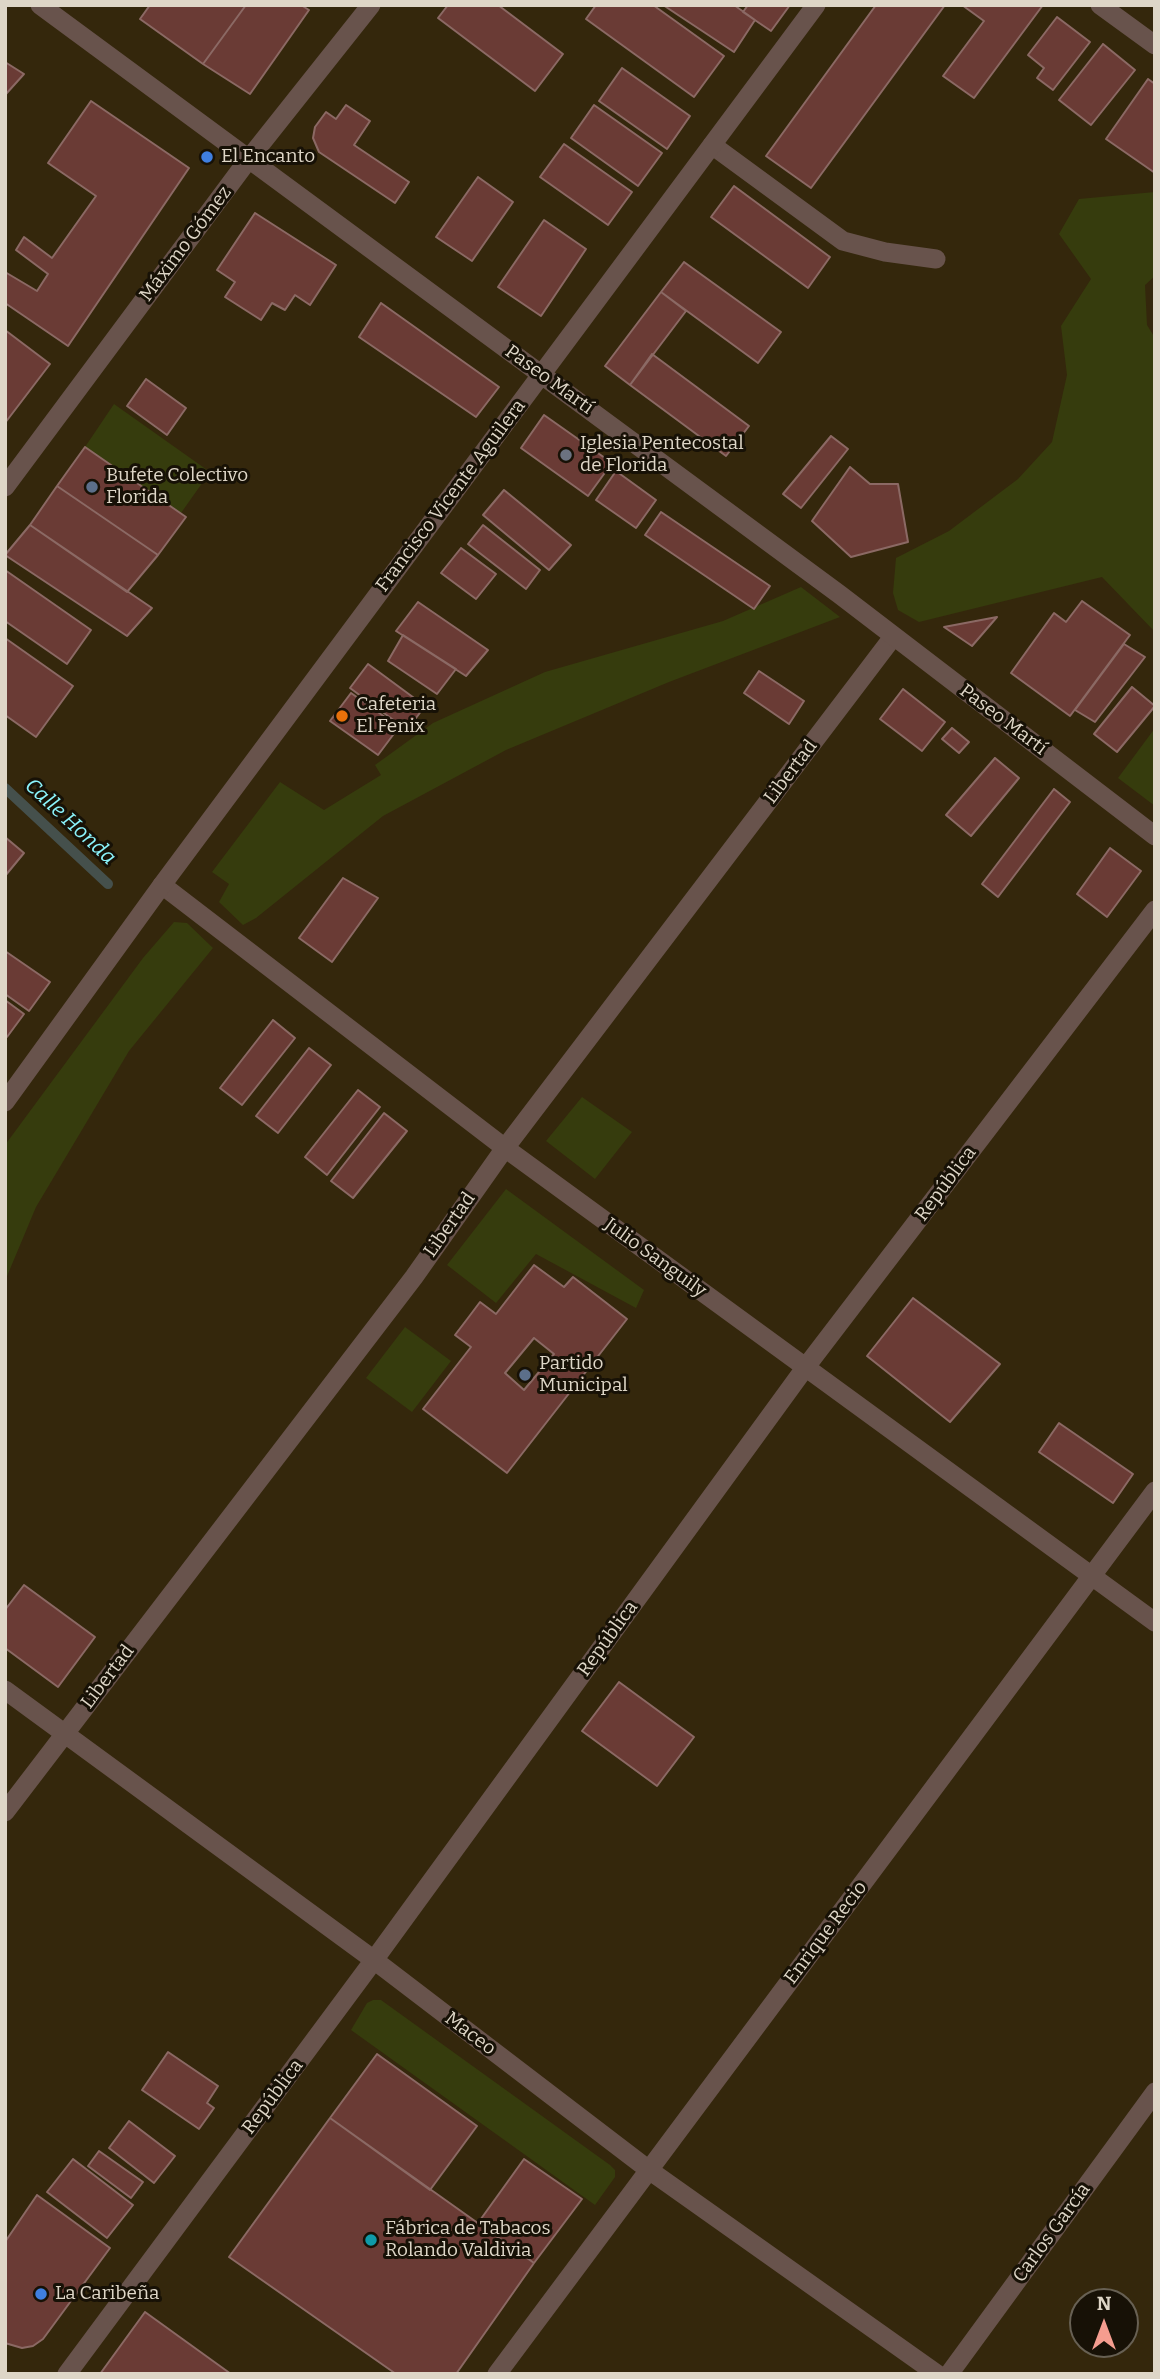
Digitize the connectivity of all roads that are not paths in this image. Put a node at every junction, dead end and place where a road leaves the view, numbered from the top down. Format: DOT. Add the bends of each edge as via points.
graph roads {
  1 [pos="40,5"];
  2 [pos="371,5"];
  3 [pos="816,5"];
  4 [pos="1100,5"];
  5 [pos="1155,45"];
  6 [pos="712,145"];
  7 [pos="248,160"];
  8 [pos="936,259"];
  9 [pos="541,374"];
  10 [pos="5,487"];
  11 [pos="893,637"];
  12 [pos="1155,836"];
  13 [pos="162,885"];
  14 [pos="1155,910"];
  15 [pos="5,1102"];
  16 [pos="505,1148"];
  17 [pos="806,1368"];
  18 [pos="1155,1491"];
  19 [pos="1092,1576"];
  20 [pos="1155,1622"];
  21 [pos="5,1690"];
  22 [pos="64,1734"];
  23 [pos="5,1811"];
  24 [pos="374,1960"];
  25 [pos="1155,2092"];
  26 [pos="649,2170"];
  27 [pos="67,2374"];
  28 [pos="497,2374"];
  29 [pos="937,2374"];
  30 [pos="949,2374"];
  1 -- 7 [label="street, Paseo Martí"];
  2 -- 7 [label="street, Máximo Gómez"];
  3 -- 6 [label="street, Francisco Vicente Aguilera"];
  4 -- 5 [label="street"];
  6 -- 8 [label="street" via="843,241"];
  6 -- 9 [label="street, Francisco Vicente Aguilera"];
  7 -- 9 [label="street, Paseo Martí"];
  7 -- 10 [label="street, Máximo Gómez"];
  9 -- 11 [label="street, Paseo Martí"];
  9 -- 13 [label="street, Francisco Vicente Aguilera"];
  11 -- 12 [label="street, Paseo Martí"];
  11 -- 16 [label="street, Libertad"];
  13 -- 15 [label="street, Francisco Vicente Aguilera"];
  13 -- 16 [label="street, Julio Sanguily"];
  14 -- 17 [label="street, República"];
  16 -- 17 [label="street, Julio Sanguily"];
  16 -- 22 [label="street, Libertad" via="414,1277"];
  17 -- 19 [label="street, Julio Sanguily"];
  17 -- 24 [label="street, República"];
  18 -- 19 [label="street, Enrique Recio"];
  19 -- 20 [label="street, Julio Sanguily"];
  19 -- 26 [label="street, Enrique Recio"];
  21 -- 22 [label="street, Maceo"];
  22 -- 23 [label="street, Libertad"];
  22 -- 24 [label="street, Maceo"];
  24 -- 26 [label="street, Maceo"];
  24 -- 27 [label="street, República"];
  25 -- 30 [label="street, Carlos García"];
  26 -- 28 [label="street, Enrique Recio"];
  26 -- 29 [label="street, Maceo"];
}
